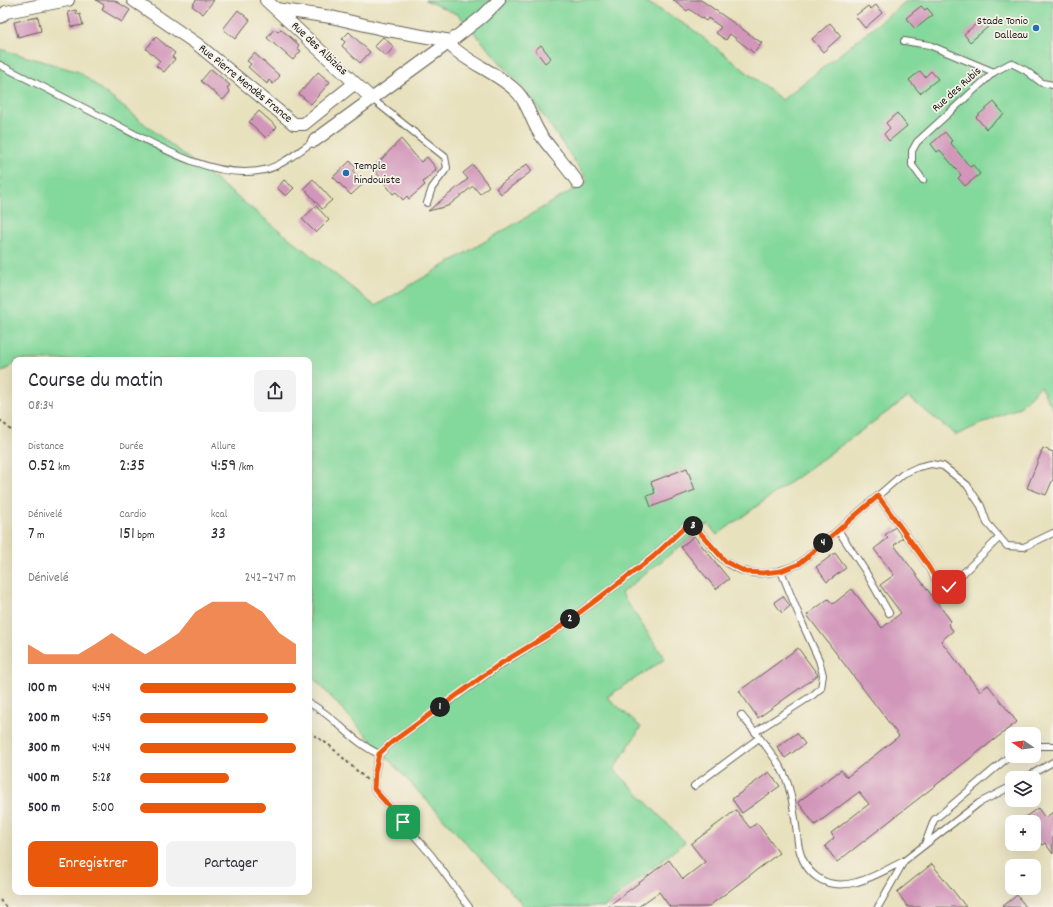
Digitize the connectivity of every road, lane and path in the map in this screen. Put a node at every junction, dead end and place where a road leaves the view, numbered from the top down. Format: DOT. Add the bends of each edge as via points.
graph roads {
  1 [pos="68,0"];
  2 [pos="133,0"];
  3 [pos="266,0"];
  4 [pos="499,0"];
  5 [pos="276,9"];
  6 [pos="2,13"];
  7 [pos="904,41"];
  8 [pos="449,42"];
  9 [pos="0,65"];
  10 [pos="994,72"];
  11 [pos="355,83"];
  12 [pos="1053,85"];
  13 [pos="371,98"];
  14 [pos="314,141"];
  15 [pos="923,180"];
  16 [pos="578,183"];
  17 [pos="427,203"];
  18 [pos="0,420"];
  19 [pos="12,431"];
  20 [pos="878,496"];
  21 [pos="838,530"];
  22 [pos="1053,533"];
  23 [pos="999,538"];
  24 [pos="781,571"];
  25 [pos="889,613"];
  26 [pos="312,704"];
  27 [pos="741,715"];
  28 [pos="755,732"];
  29 [pos="312,734"];
  30 [pos="759,738"];
  31 [pos="1041,746"];
  32 [pos="1053,746"];
  33 [pos="379,754"];
  34 [pos="1005,760"];
  35 [pos="1053,762"];
  36 [pos="1038,771"];
  37 [pos="694,786"];
  38 [pos="374,789"];
  39 [pos="1005,790"];
  40 [pos="924,845"];
  41 [pos="904,861"];
  42 [pos="0,900"];
  43 [pos="6,907"];
  44 [pos="469,907"];
  45 [pos="878,907"];
  1 -- 6 [label="street"];
  2 -- 11 [label="street, Rue Pierre Mendès France" via="197,44 294,124 304,124"];
  3 -- 5 [label="street, Rue des Albizias"];
  4 -- 8 [label="street"];
  5 -- 8 [label="street" via="331,17"];
  5 -- 11 [label="street, Rue des Albizias"];
  7 -- 10 [label="lane" via="929,45"];
  8 -- 13 [label="street"];
  8 -- 16 [label="street" via="458,54 515,90 525,101 542,137"];
  9 -- 14 [label="lane" via="165,149 223,170 265,170 283,162"];
  10 -- 12 [label="lane, Rue des Rubis" via="1011,63 1042,83"];
  10 -- 15 [label="lane, Rue des Rubis" via="917,142 912,150 912,166"];
  11 -- 13 [label="street, Rue des Albizias"];
  13 -- 14 [label="street"];
  13 -- 17 [label="lane" via="445,157 447,168 432,188"];
  18 -- 19 [label="path"];
  20 -- 21 [label="lane"];
  20 -- 23 [label="lane" via="903,474 918,467 931,464 943,466 966,485 981,506 987,523"];
  20 -- 23 [label="lane" via="944,588 949,587"];
  21 -- 24 [label="lane" via="799,564"];
  21 -- 25 [label="lane"];
  22 -- 23 [label="lane" via="1024,547 1008,546"];
  24 -- 28 [label="lane" via="823,675 820,688 813,695"];
  24 -- 33 [label="lane" via="746,572 726,562 695,527 687,525 653,557 556,630 500,664"];
  26 -- 33 [label="lane" via="364,747"];
  27 -- 28 [label="lane"];
  28 -- 30 [label="lane"];
  29 -- 38 [label="path" via="329,745"];
  30 -- 37 [label="lane"];
  30 -- 41 [label="lane" via="785,775 799,845 807,868 822,881 844,884 857,882"];
  31 -- 32 [label="lane"];
  33 -- 38 [label="lane"];
  34 -- 40 [label="lane" via="934,820"];
  35 -- 36 [label="lane"];
  38 -- 44 [label="lane" via="432,856"];
  39 -- 40 [label="lane" via="979,803"];
  40 -- 41 [label="lane"];
  41 -- 45 [label="lane"];
  42 -- 43 [label="path"];
}
